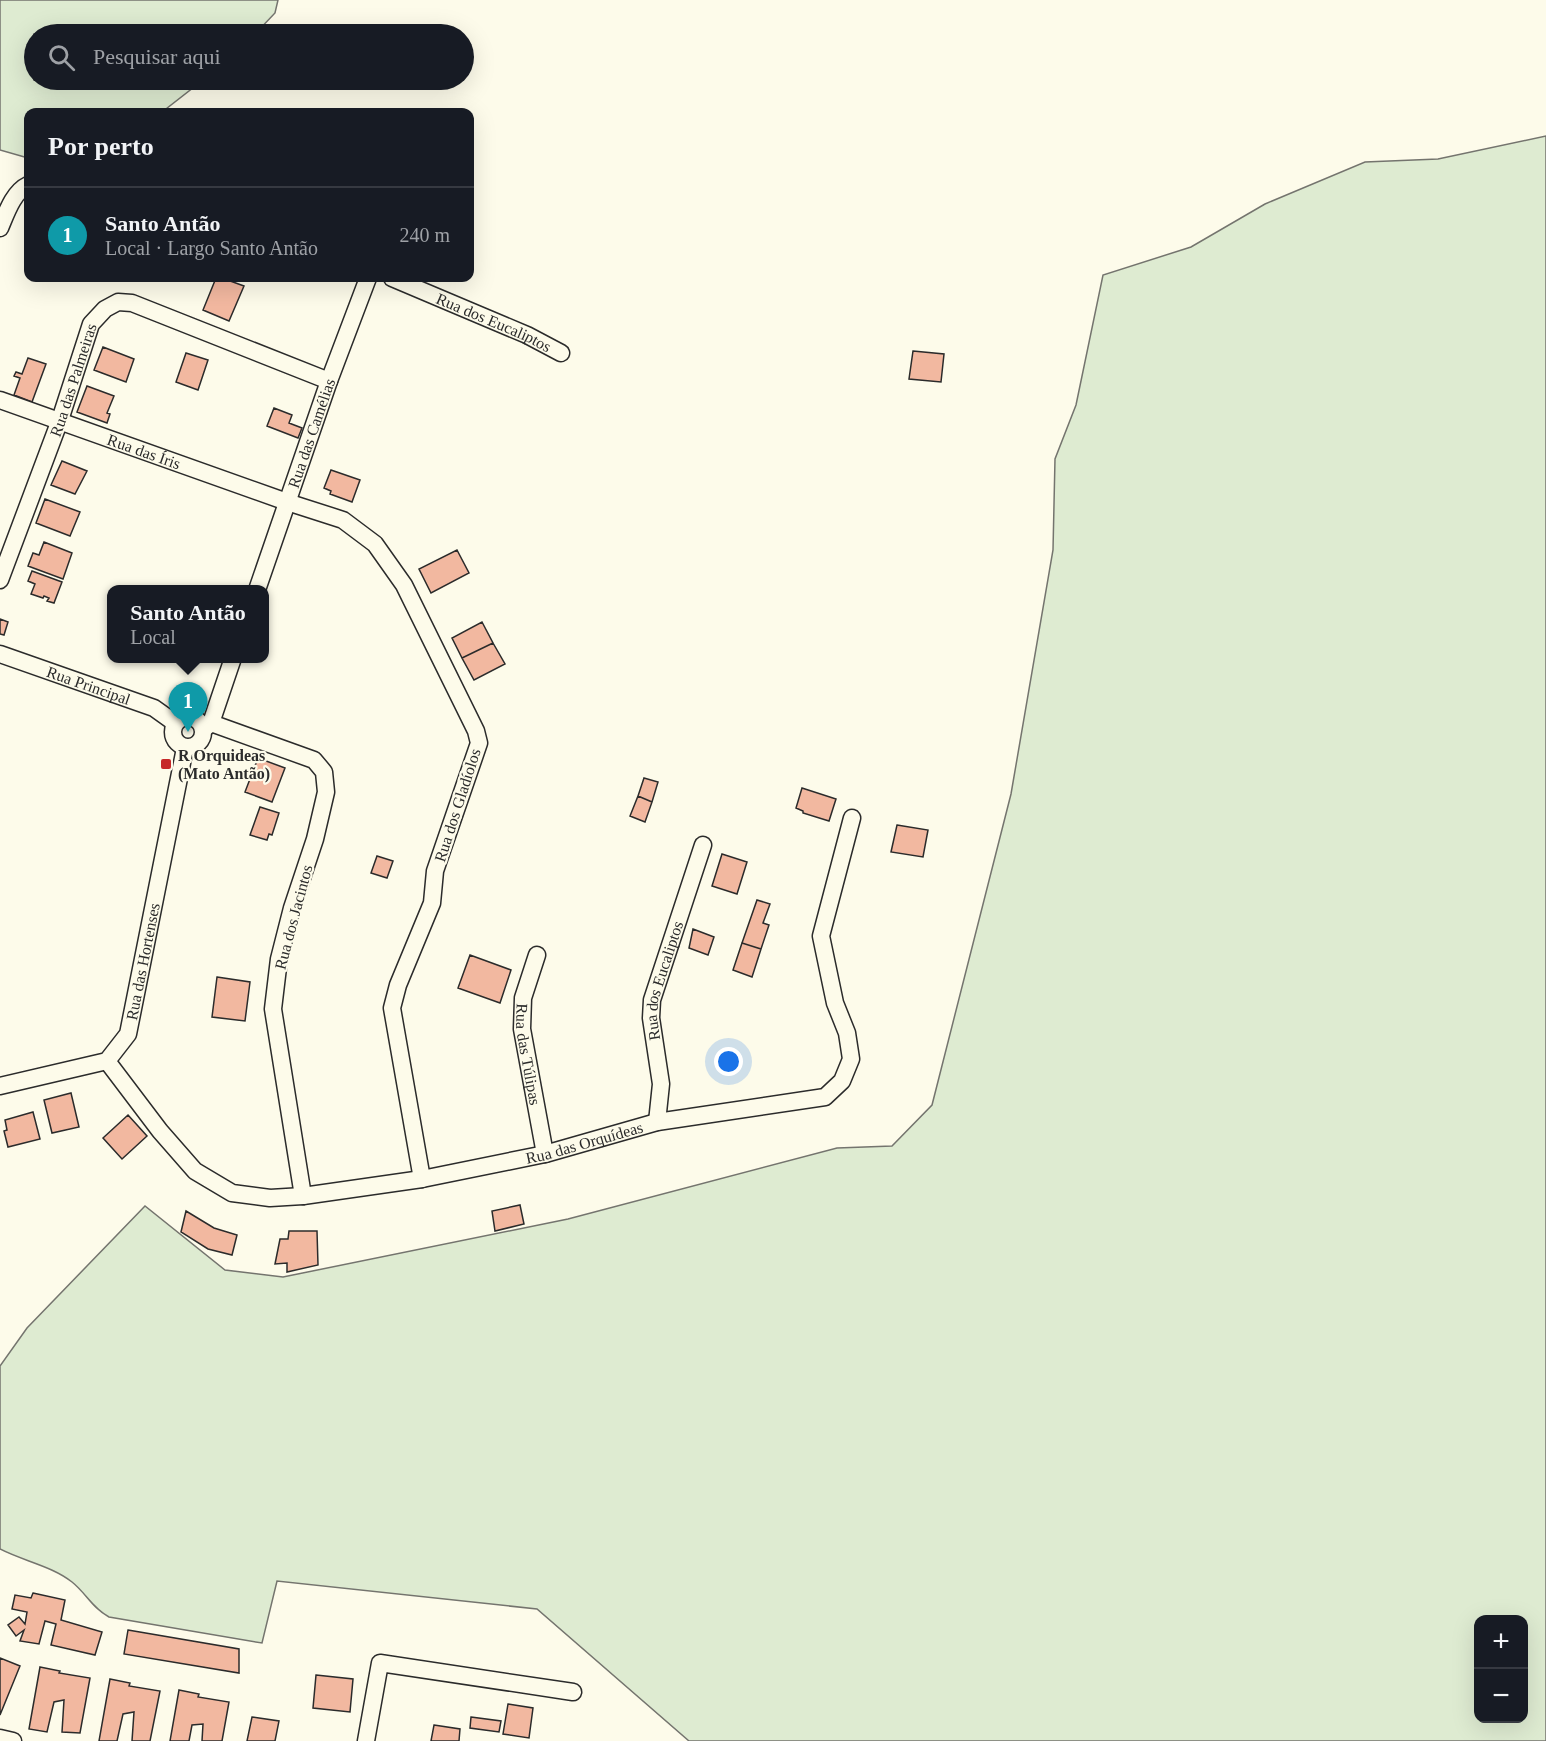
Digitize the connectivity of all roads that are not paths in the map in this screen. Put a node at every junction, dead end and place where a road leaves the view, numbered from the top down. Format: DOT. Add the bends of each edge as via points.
graph roads {
  1 [pos="24,187"];
  2 [pos="0,228"];
  3 [pos="366,282"];
  4 [pos="401,282"];
  5 [pos="561,352"];
  6 [pos="329,381"];
  7 [pos="0,400"];
  8 [pos="60,420"];
  9 [pos="287,502"];
  10 [pos="0,580"];
  11 [pos="259,585"];
  12 [pos="0,654"];
  13 [pos="231,663"];
  14 [pos="175,723"];
  15 [pos="207,726"];
  16 [pos="185,748"];
  17 [pos="852,818"];
  18 [pos="703,845"];
  19 [pos="537,955"];
  20 [pos="107,1061"];
  21 [pos="0,1086"];
  22 [pos="657,1122"];
  23 [pos="545,1154"];
  24 [pos="422,1179"];
  25 [pos="303,1196"];
  26 [pos="573,1692"];
  27 [pos="0,1738"];
  28 [pos="13,1741"];
  29 [pos="366,1741"];
  1 -- 2 [label="street"];
  3 -- 6 [label="street, Rua das Camélias"];
  4 -- 5 [label="street, Rua dos Eucaliptos"];
  6 -- 8 [label="street, Rua das Palmeiras" via="132,303 118,302 91,324"];
  6 -- 9 [label="street, Rua das Camélias"];
  7 -- 8 [label="street, Rua das Íris"];
  8 -- 9 [label="street, Rua das Íris"];
  8 -- 10 [label="street, Rua das Palmeiras"];
  9 -- 11 [label="street, Rua das Camélias"];
  9 -- 24 [label="street, Rua dos Gladíolos" via="343,520 375,544 404,585 476,731 478,743 435,871 432,903 392,1008"];
  12 -- 14 [label="street, Rua Principal" via="154,708"];
  13 -- 15 [label="street"];
  14 -- 15 [label="street" via="191,717"];
  14 -- 16 [label="street" via="172,733 176,743"];
  15 -- 16 [label="street" via="195,746"];
  15 -- 25 [label="street, Rua dos Jacintos" via="314,760 324,772 326,792 279,959 273,1009"];
  16 -- 20 [label="street, Rua das Hortenses" via="128,1034"];
  17 -- 22 [label="street, Rua das Orquídeas" via="821,936 851,1059 842,1081 825,1097"];
  18 -- 22 [label="street, Rua dos Eucaliptos" via="652,1000 661,1084"];
  19 -- 23 [label="street, Rua das Túlipas" via="523,998 522,1029"];
  20 -- 21 [label="street"];
  20 -- 25 [label="street, Rua das Orquídeas" via="195,1171 232,1193 270,1198"];
  22 -- 23 [label="street, Rua das Orquídeas"];
  23 -- 24 [label="street, Rua das Orquídeas"];
  24 -- 25 [label="street, Rua das Orquídeas"];
  26 -- 29 [label="street" via="380,1663"];
  27 -- 28 [label="street"];
}
